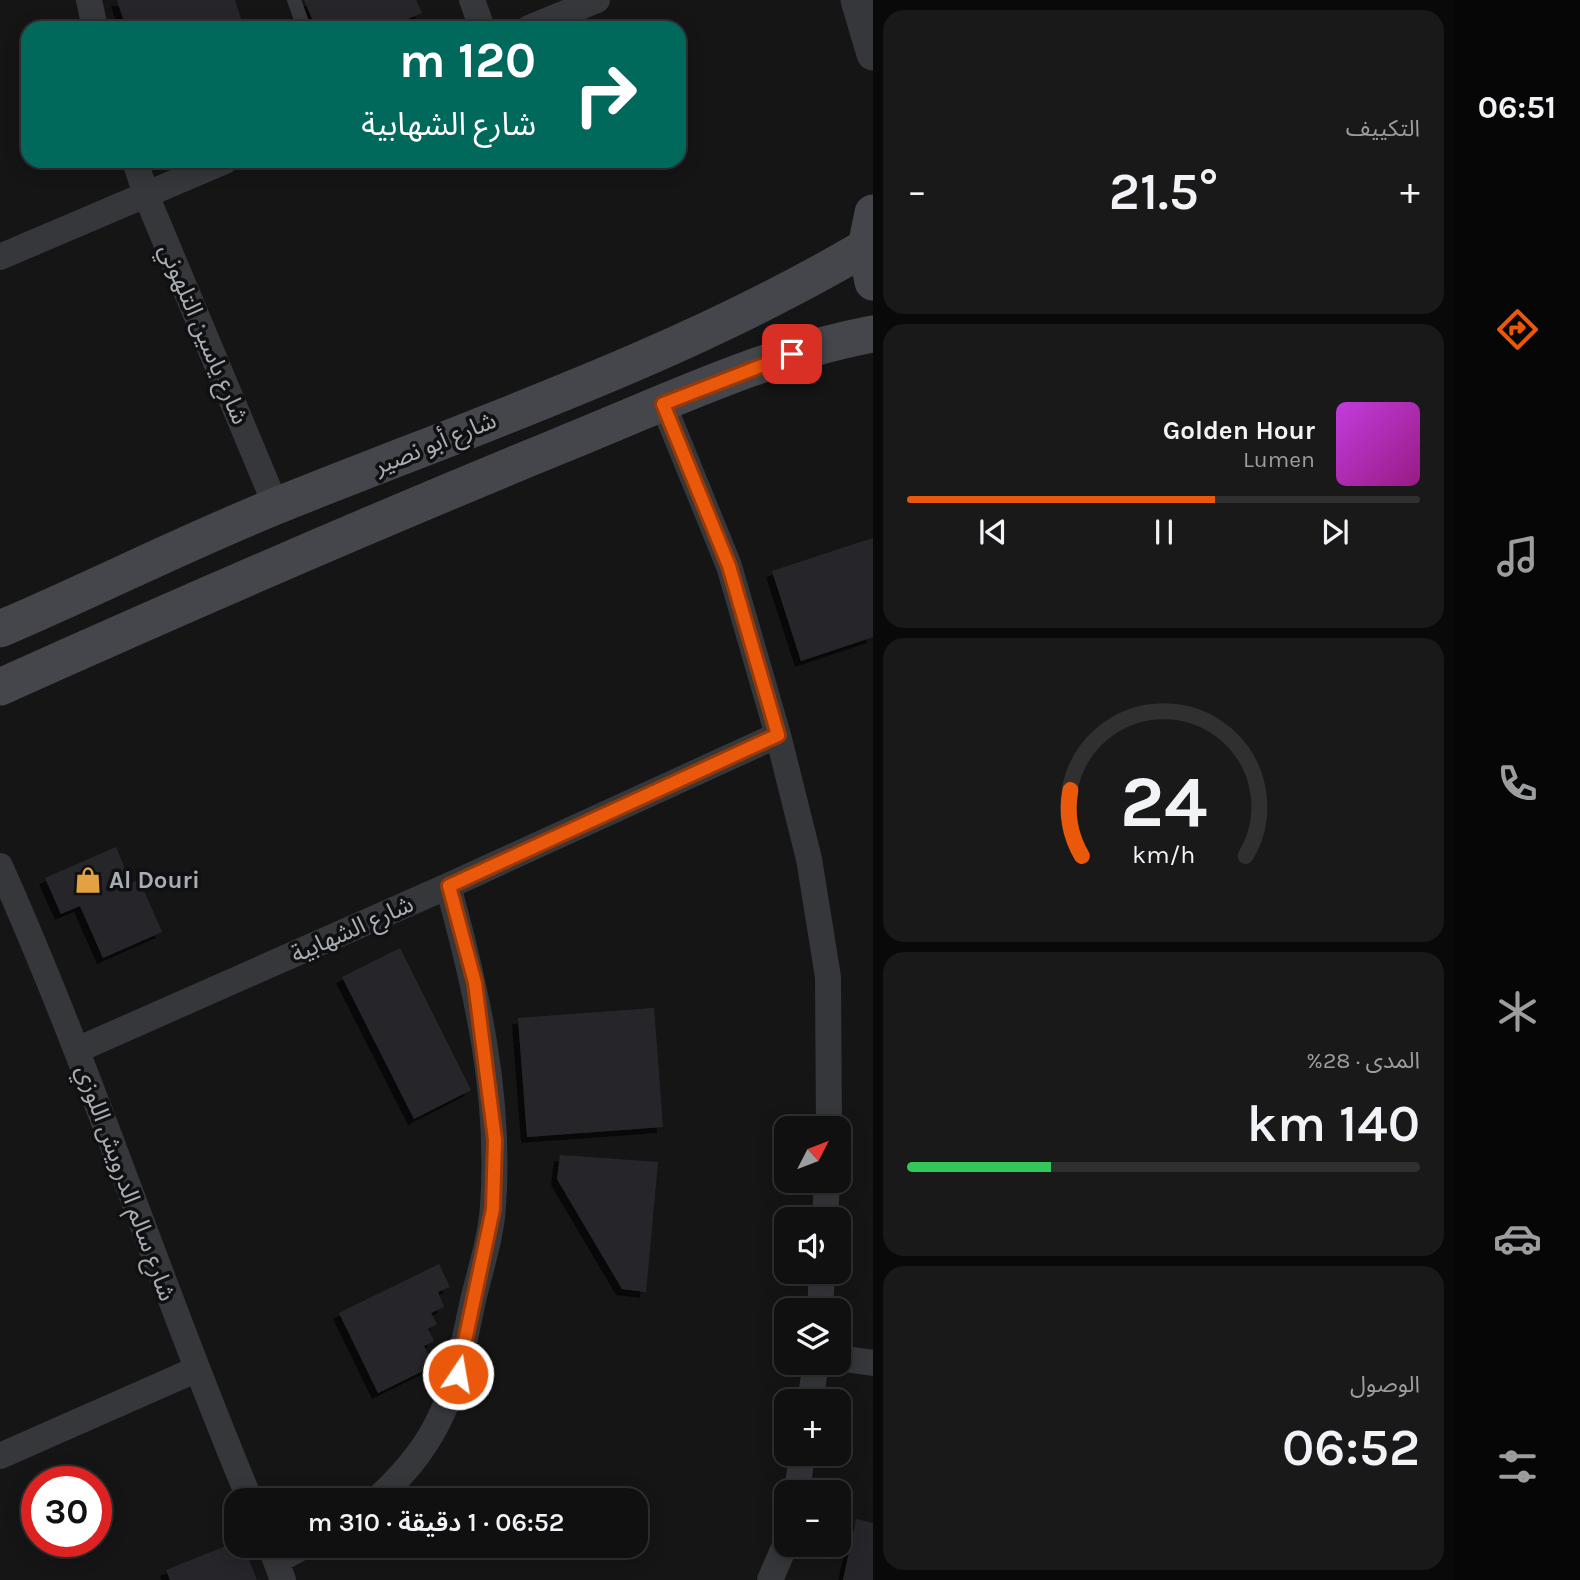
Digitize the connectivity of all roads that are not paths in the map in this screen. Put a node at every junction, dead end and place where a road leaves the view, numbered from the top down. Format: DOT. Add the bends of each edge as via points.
graph roads {
  1 [pos="89,0"];
  2 [pos="294,0"];
  3 [pos="472,0"];
  4 [pos="597,0"];
  5 [pos="857,0"];
  6 [pos="94,21"];
  7 [pos="302,21"];
  8 [pos="480,21"];
  9 [pos="546,21"];
  10 [pos="873,54"];
  11 [pos="137,168"];
  12 [pos="209,168"];
  13 [pos="146,195"];
  14 [pos="871,247"];
  15 [pos="0,257"];
  16 [pos="873,334"];
  17 [pos="663,404"];
  18 [pos="276,506"];
  19 [pos="0,629"];
  20 [pos="0,687"];
  21 [pos="778,735"];
  22 [pos="0,866"];
  23 [pos="449,886"];
  24 [pos="77,1050"];
  25 [pos="829,1116"];
  26 [pos="851,1360"];
  27 [pos="873,1363"];
  28 [pos="195,1370"];
  29 [pos="0,1456"];
  30 [pos="245,1488"];
  31 [pos="387,1488"];
  32 [pos="780,1557"];
  33 [pos="770,1580"];
  1 -- 6 [label="street"];
  2 -- 7 [label="lane"];
  3 -- 8 [label="street"];
  4 -- 9 [label="street"];
  5 -- 10 [label="street"];
  11 -- 13 [label="street, شارع ياسين التلهوني"];
  12 -- 13 [label="street"];
  13 -- 15 [label="street"];
  13 -- 18 [label="street, شارع ياسين التلهوني"];
  14 -- 18 [label="main road, شارع أبو نصير" via="790,292 688,339"];
  16 -- 17 [label="main road, شارع أبو نصير" via="817,345"];
  17 -- 20 [label="main road, شارع أبو نصير" via="419,504"];
  17 -- 21 [label="street" via="729,566"];
  18 -- 19 [label="main road, شارع أبو نصير"];
  21 -- 23 [label="street, شارع الشهابية"];
  21 -- 25 [label="street" via="808,859 828,977"];
  22 -- 24 [label="street, شارع سالم الدرويش اللوزي"];
  23 -- 24 [label="street, شارع الشهابية"];
  23 -- 31 [label="street" via="475,983 487,1060 495,1140 493,1209 458,1374 428,1444"];
  24 -- 28 [label="street, شارع سالم الدرويش اللوزي"];
  26 -- 27 [label="street"];
  28 -- 29 [label="street"];
  28 -- 30 [label="street, شارع سالم الدرويش اللوزي"];
  32 -- 33 [label="street"];
}
